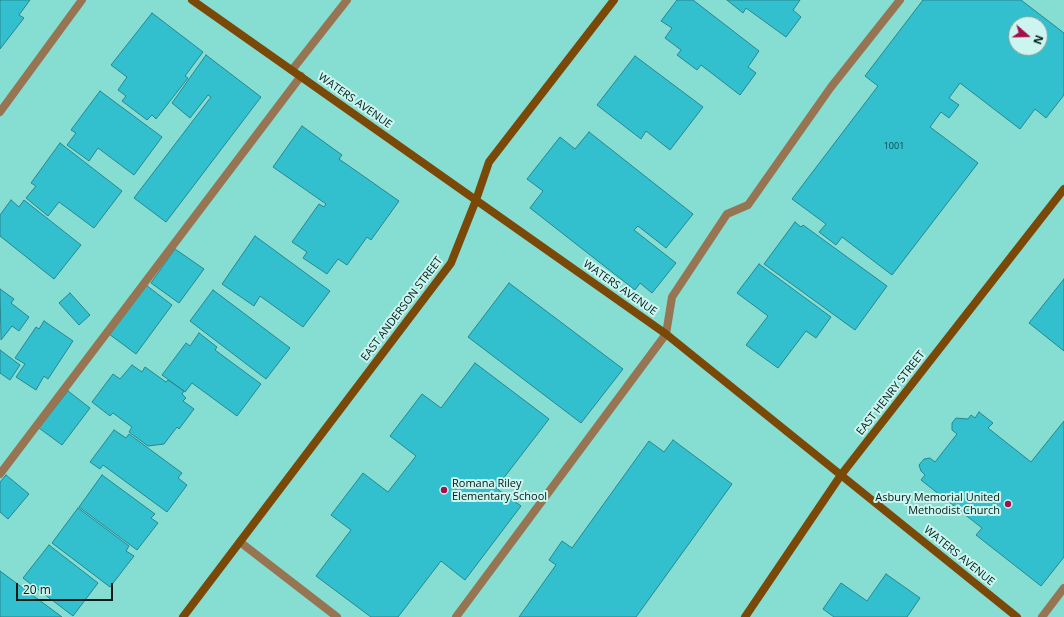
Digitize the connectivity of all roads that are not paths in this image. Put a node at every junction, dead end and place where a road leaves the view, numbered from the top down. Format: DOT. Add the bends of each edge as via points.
graph roads {
  1 [pos="82,0"];
  2 [pos="192,0"];
  3 [pos="347,0"];
  4 [pos="614,0"];
  5 [pos="900,0"];
  6 [pos="292,70"];
  7 [pos="301,76"];
  8 [pos="0,112"];
  9 [pos="1064,189"];
  10 [pos="476,200"];
  11 [pos="666,334"];
  12 [pos="0,474"];
  13 [pos="841,475"];
  14 [pos="240,542"];
  15 [pos="1064,588"];
  16 [pos="183,617"];
  17 [pos="337,617"];
  18 [pos="456,617"];
  19 [pos="745,617"];
  20 [pos="1017,617"];
  21 [pos="1042,617"];
  1 -- 8 [label="street"];
  2 -- 6 [label="main road, WATERS AVENUE"];
  3 -- 6 [label="street"];
  4 -- 10 [label="main road, EAST ANDERSON STREET" via="489,162"];
  5 -- 11 [label="street" via="831,87 748,205 727,214 672,297"];
  6 -- 7 [label="main road, WATERS AVENUE"];
  7 -- 10 [label="main road, WATERS AVENUE"];
  7 -- 12 [label="street"];
  9 -- 13 [label="main road, EAST HENRY STREET"];
  10 -- 11 [label="main road, WATERS AVENUE"];
  10 -- 14 [label="main road, EAST ANDERSON STREET" via="451,263"];
  11 -- 13 [label="main road, WATERS AVENUE"];
  11 -- 18 [label="street"];
  13 -- 19 [label="main road, EAST HENRY STREET"];
  13 -- 20 [label="main road, WATERS AVENUE"];
  14 -- 16 [label="main road, EAST ANDERSON STREET"];
  14 -- 17 [label="street"];
  15 -- 21 [label="street"];
}
